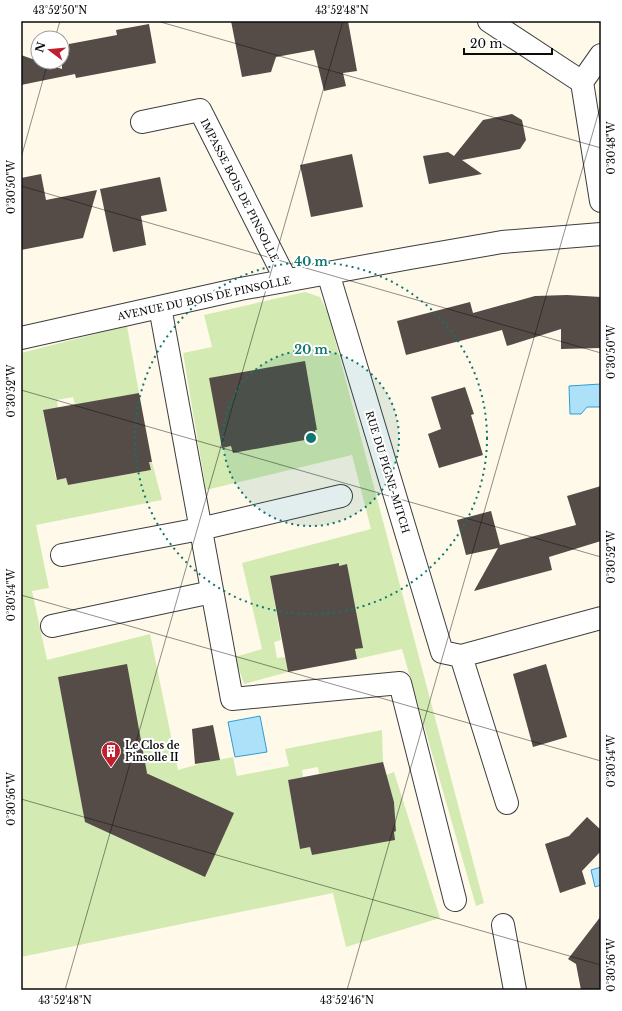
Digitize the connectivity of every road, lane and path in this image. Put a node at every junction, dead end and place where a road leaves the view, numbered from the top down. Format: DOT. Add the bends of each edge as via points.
graph roads {
  1 [pos="489,21"];
  2 [pos="601,55"];
  3 [pos="582,82"];
  4 [pos="142,122"];
  5 [pos="601,201"];
  6 [pos="601,234"];
  7 [pos="328,273"];
  8 [pos="286,280"];
  9 [pos="160,308"];
  10 [pos="21,338"];
  11 [pos="341,496"];
  12 [pos="200,529"];
  13 [pos="62,555"];
  14 [pos="212,592"];
  15 [pos="601,618"];
  16 [pos="52,626"];
  17 [pos="462,656"];
  18 [pos="507,803"];
  19 [pos="455,900"];
  20 [pos="503,925"];
  21 [pos="515,990"];
  1 -- 3 [label="street"];
  2 -- 3 [label="street"];
  3 -- 5 [label="street"];
  4 -- 8 [label="street, IMPASSE BOIS DE PINSOLLE" via="200,110"];
  6 -- 7 [label="street, AVENUE DU BOIS DE PINSOLLE" via="502,242"];
  7 -- 8 [label="street, AVENUE DU BOIS DE PINSOLLE"];
  7 -- 17 [label="street, RUE DU PIGNE-MITCH" via="442,652"];
  8 -- 9 [label="street, AVENUE DU BOIS DE PINSOLLE"];
  9 -- 10 [label="street, AVENUE DU BOIS DE PINSOLLE"];
  9 -- 12 [label="street"];
  11 -- 12 [label="street"];
  12 -- 13 [label="street"];
  12 -- 14 [label="street"];
  14 -- 16 [label="street"];
  14 -- 19 [label="street" via="232,699 400,683"];
  15 -- 17 [label="street, RUE DU PIGNE-MITCH"];
  17 -- 18 [label="street"];
  20 -- 21 [label="street"];
}
